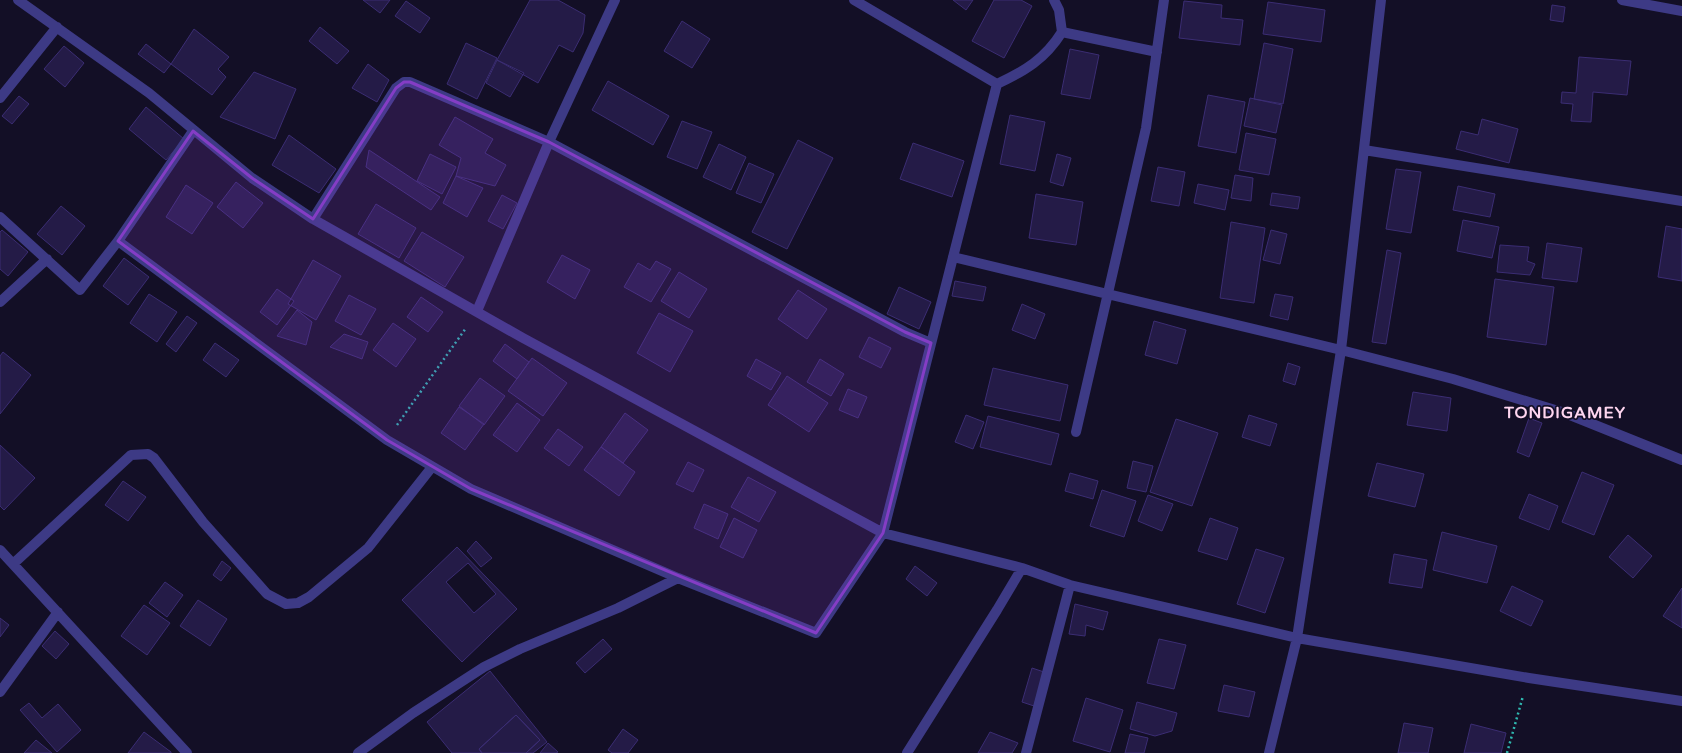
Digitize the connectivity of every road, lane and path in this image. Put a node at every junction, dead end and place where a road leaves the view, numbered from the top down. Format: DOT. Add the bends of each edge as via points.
graph roads {
  1 [pos="18,0"];
  2 [pos="614,0"];
  3 [pos="854,0"];
  4 [pos="1054,0"];
  5 [pos="1164,0"];
  6 [pos="1382,0"];
  7 [pos="1622,0"];
  8 [pos="1682,11"];
  9 [pos="57,27"];
  10 [pos="1062,32"];
  11 [pos="1157,52"];
  12 [pos="996,84"];
  13 [pos="0,98"];
  14 [pos="193,131"];
  15 [pos="549,142"];
  16 [pos="1364,150"];
  17 [pos="1682,201"];
  18 [pos="0,217"];
  19 [pos="313,219"];
  20 [pos="118,241"];
  21 [pos="953,258"];
  22 [pos="47,259"];
  23 [pos="1108,294"];
  24 [pos="0,302"];
  25 [pos="477,311"];
  26 [pos="931,343"];
  27 [pos="1341,350"];
  28 [pos="1076,432"];
  29 [pos="387,440"];
  30 [pos="1682,460"];
  31 [pos="432,466"];
  32 [pos="883,533"];
  33 [pos="0,550"];
  34 [pos="13,564"];
  35 [pos="1022,568"];
  36 [pos="678,578"];
  37 [pos="1070,585"];
  38 [pos="58,612"];
  39 [pos="1297,638"];
  40 [pos="1528,678"];
  41 [pos="0,692"];
  42 [pos="1682,701"];
  43 [pos="187,753"];
  44 [pos="358,753"];
  45 [pos="907,753"];
  46 [pos="1026,753"];
  47 [pos="1269,753"];
  48 [pos="1507,753"];
  1 -- 9 [label="street"];
  2 -- 15 [label="street"];
  3 -- 12 [label="street"];
  4 -- 10 [label="street" via="1059,10"];
  5 -- 11 [label="street"];
  6 -- 16 [label="street"];
  7 -- 8 [label="street"];
  9 -- 13 [label="street"];
  9 -- 14 [label="street" via="149,93"];
  10 -- 11 [label="street"];
  10 -- 12 [label="street" via="1039,60"];
  11 -- 23 [label="street" via="1146,128"];
  12 -- 21 [label="street"];
  14 -- 19 [label="street" via="252,178"];
  14 -- 20 [label="street"];
  15 -- 19 [label="street" via="410,82 404,82 396,88"];
  15 -- 25 [label="street"];
  15 -- 26 [label="street" via="905,332"];
  16 -- 17 [label="street"];
  16 -- 27 [label="street"];
  18 -- 22 [label="street"];
  19 -- 25 [label="street"];
  20 -- 22 [label="street" via="80,290"];
  20 -- 29 [label="street"];
  21 -- 23 [label="street"];
  21 -- 26 [label="street"];
  22 -- 24 [label="street"];
  23 -- 27 [label="street"];
  23 -- 28 [label="street"];
  25 -- 29 [label="path"];
  25 -- 32 [label="street"];
  26 -- 32 [label="street"];
  27 -- 30 [label="street" via="1453,379 1564,413"];
  27 -- 39 [label="street"];
  29 -- 31 [label="street"];
  31 -- 34 [label="street" via="368,548 309,597 298,603 286,604 267,594 203,522 154,458 148,454 131,455"];
  31 -- 36 [label="street" via="471,489"];
  32 -- 35 [label="street"];
  32 -- 36 [label="street" via="816,633"];
  33 -- 34 [label="street"];
  34 -- 38 [label="street"];
  35 -- 37 [label="street"];
  35 -- 45 [label="street"];
  36 -- 44 [label="street" via="618,608 484,667 413,713"];
  37 -- 39 [label="street"];
  37 -- 46 [label="street"];
  38 -- 41 [label="street"];
  38 -- 43 [label="street"];
  39 -- 40 [label="street"];
  39 -- 47 [label="street"];
  40 -- 42 [label="street"];
  40 -- 48 [label="path"];
}
